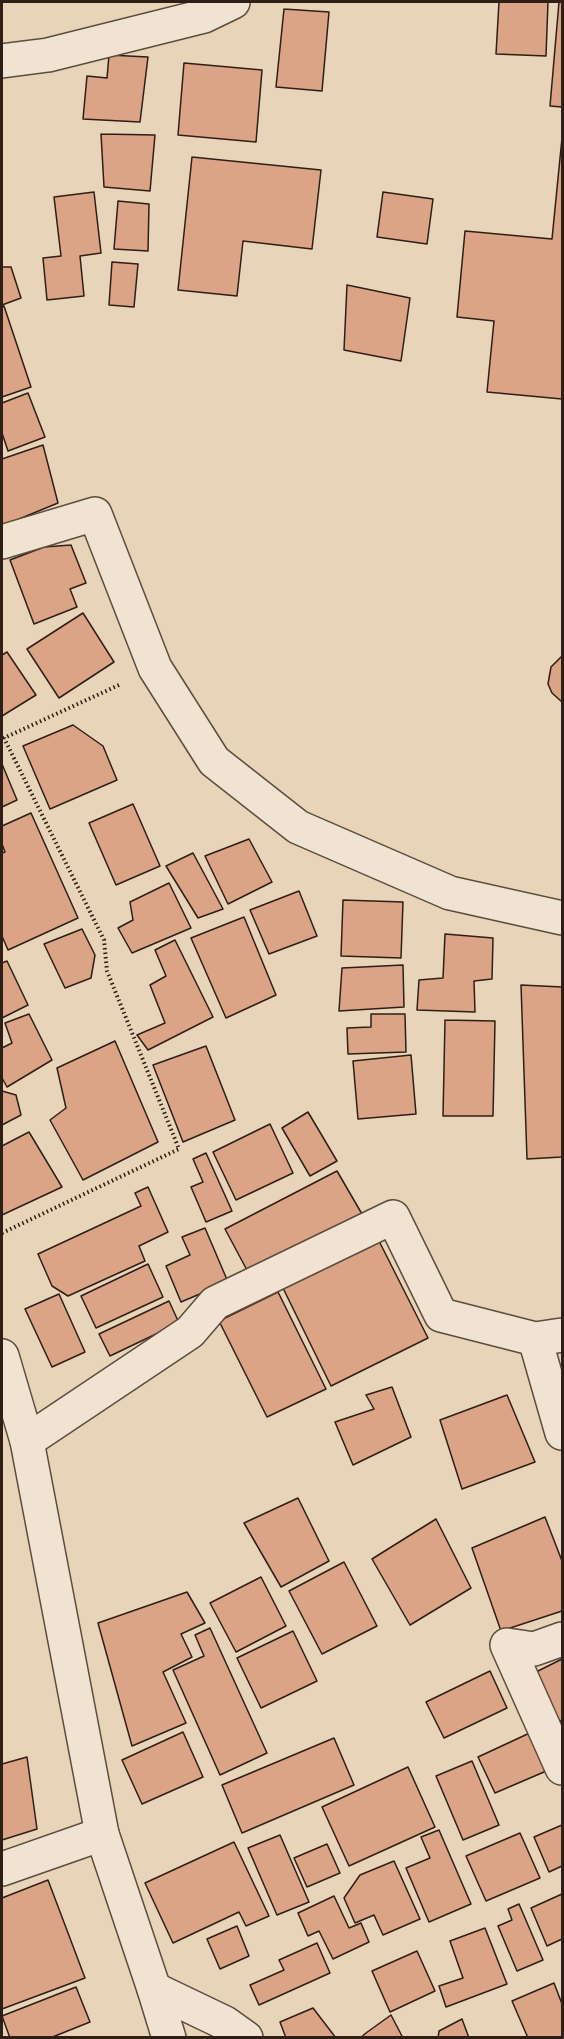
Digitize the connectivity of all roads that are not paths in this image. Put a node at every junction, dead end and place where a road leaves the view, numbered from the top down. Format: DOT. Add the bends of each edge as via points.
graph roads {
  1 [pos="233,2"];
  2 [pos="2,61"];
  3 [pos="2,542"];
  4 [pos="562,918"];
  5 [pos="549,1337"];
  6 [pos="2,1356"];
  7 [pos="562,1433"];
  8 [pos="27,1441"];
  9 [pos="562,1638"];
  10 [pos="562,1768"];
  11 [pos="102,1834"];
  12 [pos="2,1869"];
  13 [pos="154,1989"];
  14 [pos="169,2037"];
  15 [pos="246,2037"];
  1 -- 2 [label="street" via="193,19 48,55"];
  3 -- 4 [label="street" via="95,514 155,668 214,761 298,826 450,893"];
  5 -- 7 [label="street"];
  5 -- 8 [label="street" via="441,1315 393,1217 215,1303 190,1332"];
  6 -- 8 [label="street"];
  8 -- 11 [label="street"];
  9 -- 10 [label="street" via="534,1649 507,1645"];
  11 -- 12 [label="street"];
  11 -- 13 [label="street"];
  13 -- 14 [label="street"];
  13 -- 15 [label="street"];
}
